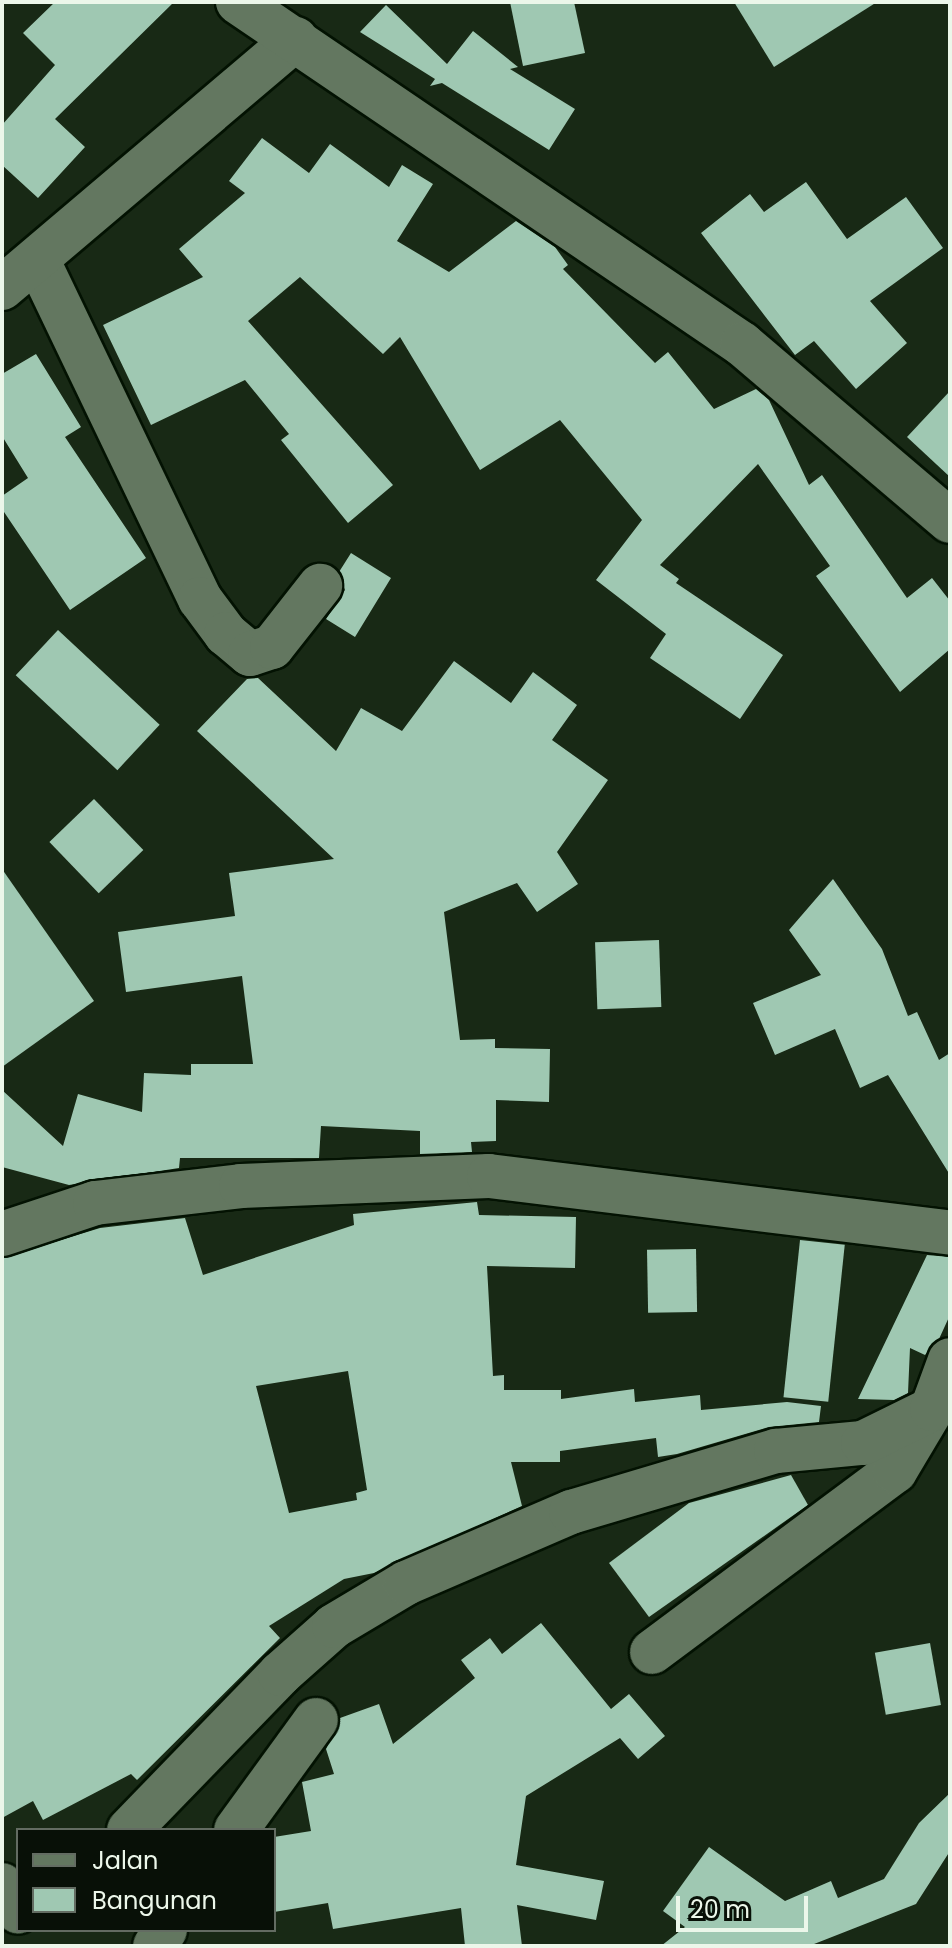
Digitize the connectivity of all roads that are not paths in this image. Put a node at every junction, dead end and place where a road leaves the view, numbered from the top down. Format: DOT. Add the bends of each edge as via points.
graph roads {
  1 [pos="238,2"];
  2 [pos="296,39"];
  3 [pos="38,261"];
  4 [pos="2,288"];
  5 [pos="950,521"];
  6 [pos="320,586"];
  7 [pos="950,1233"];
  8 [pos="2,1234"];
  9 [pos="950,1360"];
  10 [pos="932,1409"];
  11 [pos="652,1652"];
  12 [pos="316,1720"];
  13 [pos="131,1828"];
  14 [pos="237,1828"];
  15 [pos="2,1885"];
  16 [pos="16,1909"];
  17 [pos="27,1932"];
  18 [pos="8,1946"];
  1 -- 2 [label="street"];
  2 -- 3 [label="street"];
  2 -- 5 [label="street" via="742,344"];
  3 -- 4 [label="street"];
  3 -- 6 [label="street" via="172,544 200,599 226,634 250,654 272,647"];
  7 -- 8 [label="street" via="476,1176 241,1186 109,1201"];
  9 -- 10 [label="street"];
  10 -- 11 [label="street" via="895,1471"];
  10 -- 13 [label="street" via="863,1443 776,1451 571,1512 406,1583 334,1626 280,1674"];
  12 -- 14 [label="street"];
  15 -- 16 [label="street"];
  17 -- 18 [label="street"];
}
